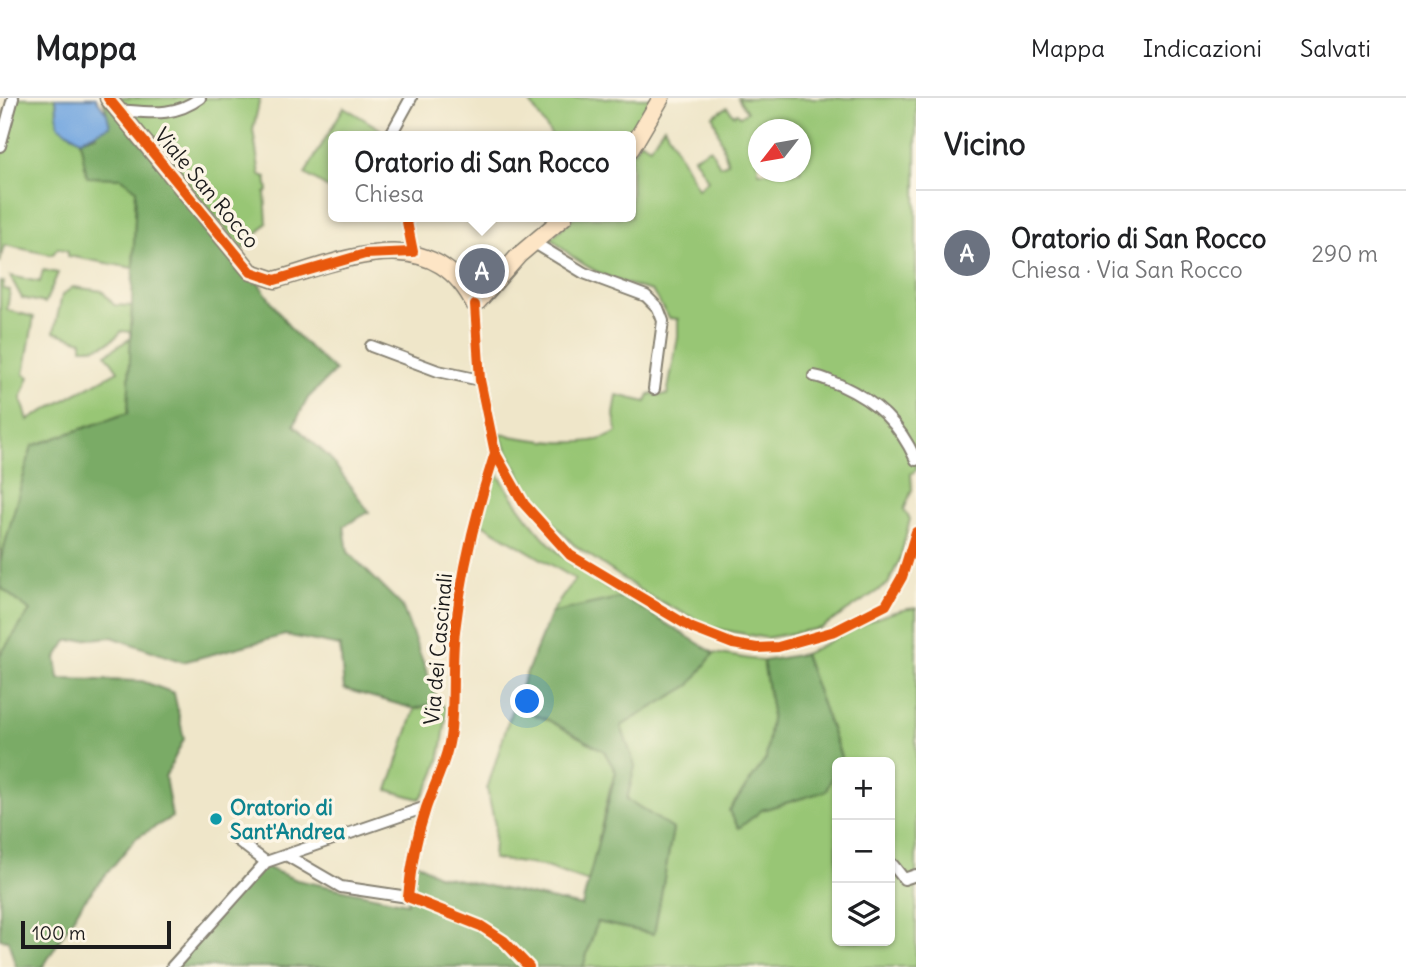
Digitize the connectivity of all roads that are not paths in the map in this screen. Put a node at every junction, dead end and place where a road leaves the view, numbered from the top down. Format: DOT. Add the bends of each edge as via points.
graph roads {
  1 [pos="13,98"];
  2 [pos="200,98"];
  3 [pos="411,98"];
  4 [pos="661,98"];
  5 [pos="112,104"];
  6 [pos="393,131"];
  7 [pos="636,140"];
  8 [pos="0,146"];
  9 [pos="407,222"];
  10 [pos="558,222"];
  11 [pos="534,242"];
  12 [pos="413,252"];
  13 [pos="475,304"];
  14 [pos="371,346"];
  15 [pos="814,376"];
  16 [pos="480,380"];
  17 [pos="654,389"];
  18 [pos="495,453"];
  19 [pos="916,460"];
  20 [pos="916,532"];
  21 [pos="426,807"];
  22 [pos="232,836"];
  23 [pos="286,855"];
  24 [pos="266,862"];
  25 [pos="895,863"];
  26 [pos="910,877"];
  27 [pos="408,897"];
  28 [pos="173,967"];
  29 [pos="529,967"];
  1 -- 8 [label="street"];
  2 -- 5 [label="street" via="167,114"];
  3 -- 6 [label="street"];
  4 -- 7 [label="main road"];
  5 -- 12 [label="main road, Viale San Rocco" via="251,272 263,278 275,279 365,254"];
  9 -- 12 [label="street"];
  10 -- 11 [label="main road"];
  11 -- 13 [label="main road"];
  11 -- 17 [label="street" via="584,272 646,296 658,309 663,321"];
  12 -- 13 [label="main road, Viale San Rocco" via="446,268"];
  13 -- 16 [label="street"];
  14 -- 16 [label="street" via="438,371"];
  15 -- 19 [label="street" via="862,395 887,415 906,438"];
  16 -- 18 [label="street"];
  18 -- 20 [label="street" via="524,503 570,555 692,628 747,647 778,647 809,639 886,605 902,577"];
  18 -- 21 [label="street, Via dei Cascinali" via="474,517 461,592 450,738"];
  21 -- 23 [label="street"];
  21 -- 27 [label="street, Via dei Cascinali" via="412,854"];
  22 -- 24 [label="street"];
  23 -- 24 [label="street"];
  23 -- 27 [label="street" via="341,887"];
  24 -- 28 [label="street"];
  25 -- 26 [label="street"];
  27 -- 29 [label="street" via="481,926 504,940"];
}
